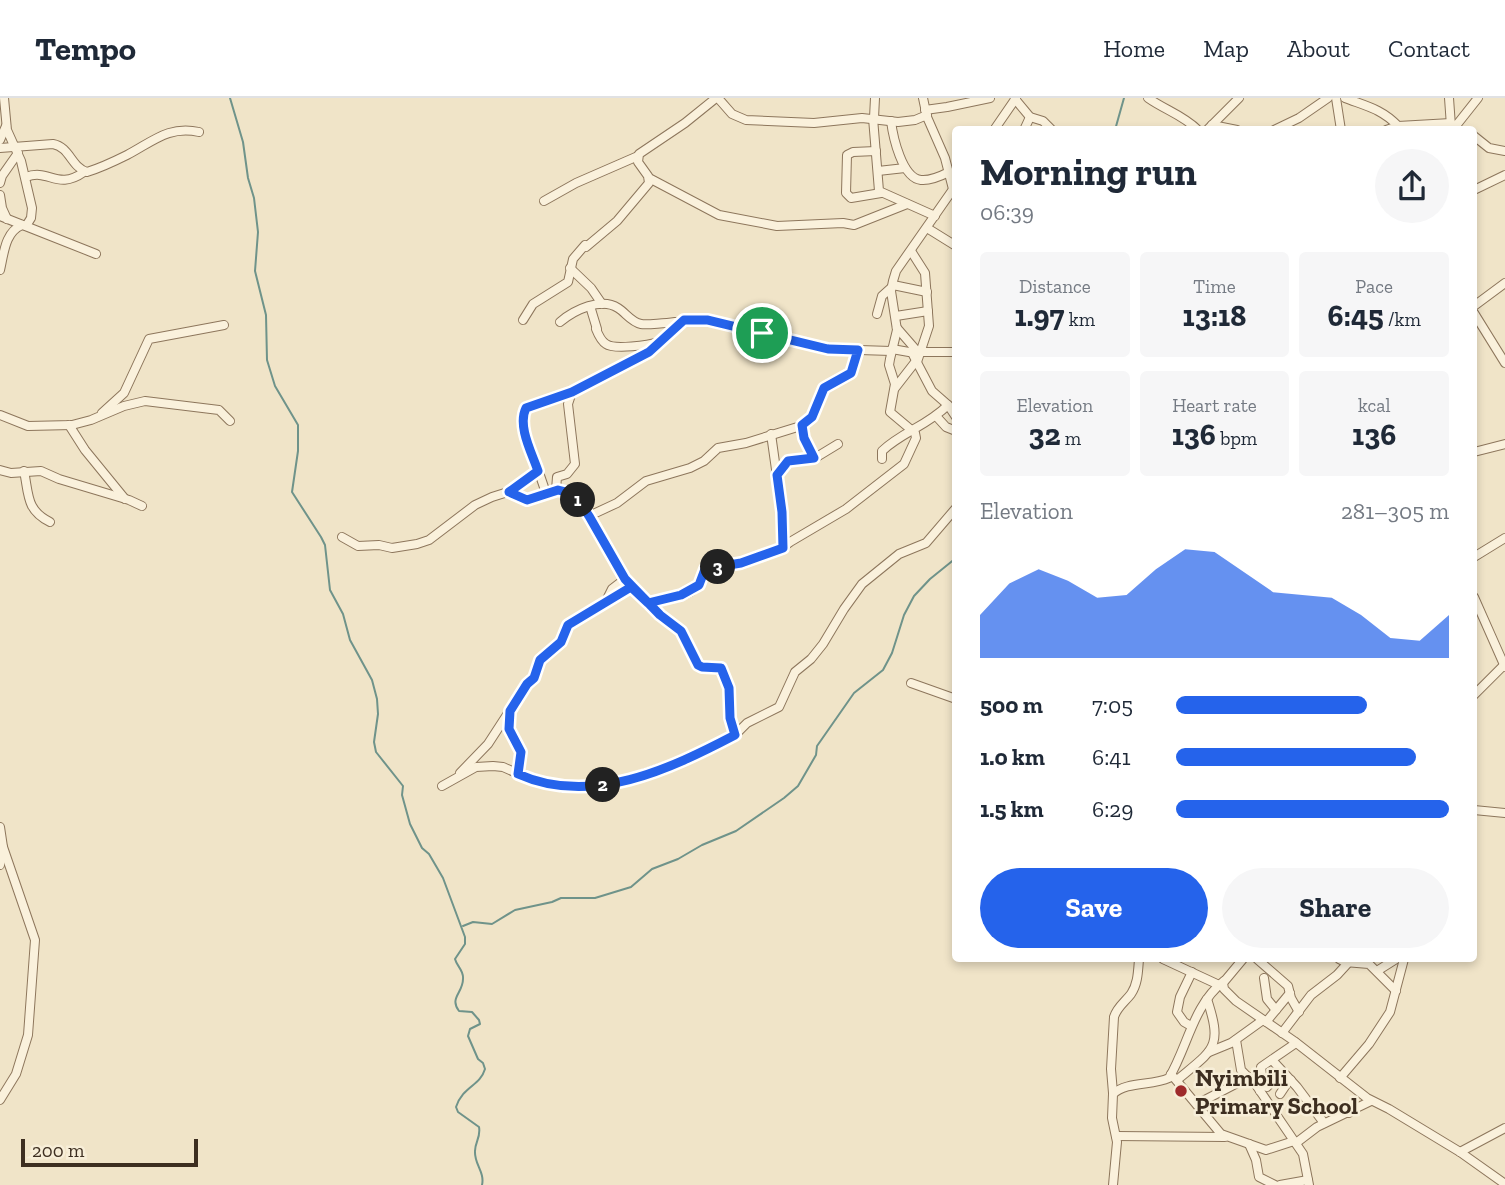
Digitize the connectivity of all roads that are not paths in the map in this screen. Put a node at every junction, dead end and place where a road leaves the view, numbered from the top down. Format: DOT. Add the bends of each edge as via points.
graph roads {
  1 [pos="4,98"];
  2 [pos="717,98"];
  3 [pos="875,98"];
  4 [pos="923,98"];
  5 [pos="990,98"];
  6 [pos="1015,98"];
  7 [pos="1148,98"];
  8 [pos="1239,98"];
  9 [pos="1328,98"];
  10 [pos="1336,98"];
  11 [pos="1345,98"];
  12 [pos="1449,98"];
  13 [pos="1478,98"];
  14 [pos="926,113"];
  15 [pos="1030,117"];
  16 [pos="874,118"];
  17 [pos="891,121"];
  18 [pos="6,126"];
  19 [pos="997,126"];
  20 [pos="1026,126"];
  21 [pos="1048,126"];
  22 [pos="1194,126"];
  23 [pos="1210,126"];
  24 [pos="1282,126"];
  25 [pos="1340,126"];
  26 [pos="1398,126"];
  27 [pos="1454,126"];
  28 [pos="1455,126"];
  29 [pos="198,132"];
  30 [pos="1477,138"];
  31 [pos="0,140"];
  32 [pos="0,148"];
  33 [pos="17,150"];
  34 [pos="876,151"];
  35 [pos="1505,151"];
  36 [pos="638,156"];
  37 [pos="905,168"];
  38 [pos="878,171"];
  39 [pos="84,172"];
  40 [pos="949,173"];
  41 [pos="1505,175"];
  42 [pos="26,177"];
  43 [pos="649,178"];
  44 [pos="0,183"];
  45 [pos="952,183"];
  46 [pos="1477,189"];
  47 [pos="881,193"];
  48 [pos="952,193"];
  49 [pos="0,195"];
  50 [pos="544,201"];
  51 [pos="0,204"];
  52 [pos="907,204"];
  53 [pos="935,216"];
  54 [pos="3,217"];
  55 [pos="24,225"];
  56 [pos="927,228"];
  57 [pos="952,244"];
  58 [pos="911,251"];
  59 [pos="96,254"];
  60 [pos="570,268"];
  61 [pos="0,270"];
  62 [pos="1505,283"];
  63 [pos="892,286"];
  64 [pos="927,292"];
  65 [pos="602,304"];
  66 [pos="1477,304"];
  67 [pos="590,306"];
  68 [pos="928,312"];
  69 [pos="877,314"];
  70 [pos="896,316"];
  71 [pos="1477,318"];
  72 [pos="523,320"];
  73 [pos="561,321"];
  74 [pos="674,322"];
  75 [pos="224,325"];
  76 [pos="897,328"];
  77 [pos="662,341"];
  78 [pos="858,350"];
  79 [pos="892,350"];
  80 [pos="952,352"];
  81 [pos="917,355"];
  82 [pos="1505,363"];
  83 [pos="895,388"];
  84 [pos="572,392"];
  85 [pos="948,405"];
  86 [pos="952,411"];
  87 [pos="0,415"];
  88 [pos="101,415"];
  89 [pos="936,416"];
  90 [pos="952,420"];
  91 [pos="230,421"];
  92 [pos="69,425"];
  93 [pos="802,425"];
  94 [pos="946,427"];
  95 [pos="952,429"];
  96 [pos="912,432"];
  97 [pos="771,435"];
  98 [pos="838,444"];
  99 [pos="1505,444"];
  100 [pos="1477,451"];
  101 [pos="814,458"];
  102 [pos="882,459"];
  103 [pos="0,470"];
  104 [pos="23,471"];
  105 [pos="538,471"];
  106 [pos="777,475"];
  107 [pos="556,490"];
  108 [pos="509,492"];
  109 [pos="545,493"];
  110 [pos="125,499"];
  111 [pos="142,506"];
  112 [pos="952,513"];
  113 [pos="589,516"];
  114 [pos="50,522"];
  115 [pos="342,537"];
  116 [pos="1505,538"];
  117 [pos="783,548"];
  118 [pos="1477,555"];
  119 [pos="625,579"];
  120 [pos="631,587"];
  121 [pos="606,601"];
  122 [pos="648,603"];
  123 [pos="1477,604"];
  124 [pos="1505,666"];
  125 [pos="911,683"];
  126 [pos="1477,692"];
  127 [pos="952,697"];
  128 [pos="510,711"];
  129 [pos="735,735"];
  130 [pos="518,774"];
  131 [pos="455,778"];
  132 [pos="442,786"];
  133 [pos="1477,810"];
  134 [pos="1505,813"];
  135 [pos="0,827"];
  136 [pos="3,847"];
  137 [pos="0,865"];
  138 [pos="1139,962"];
  139 [pos="1170,962"];
  140 [pos="1240,962"];
  141 [pos="1261,962"];
  142 [pos="1343,962"];
  143 [pos="1352,962"];
  144 [pos="1372,962"];
  145 [pos="1391,962"];
  146 [pos="1403,962"];
  147 [pos="1376,970"];
  148 [pos="1192,972"];
  149 [pos="1264,978"];
  150 [pos="1221,983"];
  151 [pos="1396,991"];
  152 [pos="1290,993"];
  153 [pos="1207,999"];
  154 [pos="1276,1010"];
  155 [pos="1299,1012"];
  156 [pos="1265,1021"];
  157 [pos="1192,1026"];
  158 [pos="1282,1033"];
  159 [pos="1236,1040"];
  160 [pos="1296,1043"];
  161 [pos="1208,1053"];
  162 [pos="1272,1060"];
  163 [pos="1174,1077"];
  164 [pos="1249,1077"];
  165 [pos="1340,1078"];
  166 [pos="1289,1081"];
  167 [pos="1261,1088"];
  168 [pos="1114,1093"];
  169 [pos="1280,1094"];
  170 [pos="0,1100"];
  171 [pos="1371,1101"];
  172 [pos="1198,1104"];
  173 [pos="1311,1106"];
  174 [pos="1349,1113"];
  175 [pos="1324,1123"];
  176 [pos="1505,1128"];
  177 [pos="1116,1136"];
  178 [pos="1226,1137"];
  179 [pos="1295,1142"];
  180 [pos="1249,1144"];
  181 [pos="1280,1147"];
  182 [pos="1460,1152"];
  183 [pos="1304,1156"];
  184 [pos="1309,1183"];
  185 [pos="1505,1184"];
  186 [pos="1113,1185"];
  187 [pos="1278,1185"];
  1 -- 18 [label="street"];
  2 -- 16 [label="street" via="732,114 746,120 814,123"];
  2 -- 36 [label="street"];
  3 -- 16 [label="street"];
  4 -- 14 [label="street"];
  5 -- 14 [label="street"];
  6 -- 15 [label="street"];
  6 -- 19 [label="street"];
  7 -- 22 [label="street"];
  8 -- 23 [label="street"];
  9 -- 24 [label="street"];
  10 -- 25 [label="street"];
  11 -- 26 [label="street" via="1376,108"];
  12 -- 27 [label="street"];
  13 -- 28 [label="street"];
  14 -- 17 [label="street" via="915,121"];
  14 -- 40 [label="street"];
  15 -- 20 [label="street"];
  15 -- 21 [label="street"];
  16 -- 17 [label="street"];
  16 -- 34 [label="street"];
  17 -- 37 [label="street"];
  18 -- 31 [label="street"];
  18 -- 33 [label="street"];
  29 -- 39 [label="street" via="168,132 128,155"];
  30 -- 35 [label="street" via="1489,148"];
  32 -- 33 [label="street"];
  33 -- 39 [label="street" via="60,145"];
  33 -- 42 [label="street"];
  33 -- 44 [label="street"];
  34 -- 38 [label="street"];
  34 -- 47 [label="street" via="847,155 846,193 851,198"];
  36 -- 43 [label="street"];
  36 -- 50 [label="street"];
  37 -- 38 [label="street"];
  37 -- 40 [label="street" via="918,180"];
  38 -- 47 [label="street"];
  39 -- 42 [label="street" via="65,181 34,174"];
  40 -- 45 [label="street"];
  41 -- 46 [label="street"];
  42 -- 55 [label="street" via="32,208"];
  43 -- 52 [label="street" via="719,215 770,225 854,225"];
  43 -- 60 [label="street" via="647,188 573,259"];
  47 -- 52 [label="street"];
  48 -- 53 [label="street"];
  49 -- 51 [label="street"];
  51 -- 54 [label="street"];
  52 -- 53 [label="street"];
  53 -- 56 [label="street"];
  54 -- 55 [label="street"];
  55 -- 59 [label="street"];
  55 -- 61 [label="street" via="9,235"];
  56 -- 57 [label="street"];
  56 -- 58 [label="street"];
  58 -- 63 [label="street"];
  58 -- 64 [label="street" via="925,273"];
  60 -- 65 [label="street"];
  60 -- 72 [label="street" via="565,286 533,304"];
  62 -- 66 [label="street"];
  63 -- 64 [label="street"];
  63 -- 69 [label="street" via="882,296"];
  63 -- 70 [label="street"];
  64 -- 68 [label="street"];
  65 -- 67 [label="street"];
  65 -- 74 [label="street" via="618,308 642,325"];
  67 -- 73 [label="street"];
  67 -- 77 [label="street" via="602,341 611,346 639,347"];
  68 -- 70 [label="street"];
  68 -- 81 [label="street" via="929,326"];
  70 -- 76 [label="street"];
  71 -- 82 [label="street"];
  75 -- 88 [label="street" via="149,339 124,393"];
  76 -- 79 [label="street"];
  76 -- 81 [label="street"];
  77 -- 78 [label="street" via="680,321 697,319 828,349"];
  77 -- 84 [label="street"];
  78 -- 79 [label="street"];
  78 -- 93 [label="street" via="851,373 824,388 812,417"];
  79 -- 81 [label="street"];
  79 -- 83 [label="street" via="889,365"];
  80 -- 81 [label="street"];
  81 -- 83 [label="street"];
  81 -- 85 [label="street" via="932,391"];
  83 -- 96 [label="street" via="890,412"];
  84 -- 105 [label="street" via="532,405 524,413 524,429"];
  84 -- 107 [label="street" via="568,404 575,464 557,477"];
  85 -- 86 [label="street"];
  85 -- 89 [label="street"];
  87 -- 92 [label="street" via="28,426"];
  88 -- 91 [label="street" via="145,401 219,410"];
  88 -- 92 [label="street"];
  89 -- 94 [label="street"];
  89 -- 96 [label="street"];
  90 -- 94 [label="street"];
  92 -- 110 [label="street"];
  93 -- 97 [label="street"];
  93 -- 101 [label="street"];
  94 -- 95 [label="street"];
  96 -- 102 [label="street" via="886,447"];
  96 -- 117 [label="street" via="916,438 904,464 846,509"];
  97 -- 106 [label="street"];
  97 -- 113 [label="street" via="718,448 704,461 646,481 617,503"];
  98 -- 101 [label="street"];
  99 -- 100 [label="street"];
  101 -- 106 [label="street" via="788,461"];
  103 -- 104 [label="street"];
  104 -- 110 [label="street" via="41,471"];
  104 -- 114 [label="street" via="32,508"];
  105 -- 108 [label="street"];
  105 -- 109 [label="street"];
  106 -- 117 [label="street"];
  107 -- 109 [label="street"];
  107 -- 113 [label="street" via="574,494"];
  108 -- 109 [label="street" via="527,500"];
  108 -- 115 [label="street" via="475,505 417,544 359,547"];
  110 -- 111 [label="street"];
  112 -- 129 [label="street" via="926,543 899,554 862,584 823,644 795,672 779,707 747,723"];
  113 -- 119 [label="street"];
  116 -- 118 [label="street"];
  117 -- 122 [label="street" via="741,563 705,569 699,585 691,590"];
  119 -- 120 [label="street"];
  119 -- 121 [label="street"];
  120 -- 121 [label="street"];
  120 -- 122 [label="street"];
  121 -- 128 [label="street" via="568,625 561,642 540,660 534,678"];
  122 -- 129 [label="street" via="681,631 699,666 721,668 729,688"];
  123 -- 124 [label="street"];
  124 -- 126 [label="street"];
  125 -- 127 [label="street"];
  128 -- 130 [label="street" via="509,729 521,752"];
  128 -- 131 [label="street" via="485,748"];
  129 -- 130 [label="street" via="681,761 617,783 564,788"];
  130 -- 131 [label="street" via="485,766"];
  131 -- 132 [label="street"];
  133 -- 134 [label="street"];
  135 -- 136 [label="street"];
  136 -- 137 [label="street"];
  136 -- 170 [label="street" via="35,940 28,1035 16,1073"];
  138 -- 168 [label="street" via="1133,992 1114,1017"];
  139 -- 148 [label="street"];
  140 -- 150 [label="street"];
  141 -- 152 [label="street" via="1285,982"];
  142 -- 155 [label="street" via="1337,975"];
  143 -- 147 [label="street" via="1369,964"];
  144 -- 147 [label="street"];
  145 -- 147 [label="street"];
  146 -- 151 [label="street"];
  147 -- 151 [label="street"];
  148 -- 150 [label="street"];
  148 -- 157 [label="street" via="1177,1012"];
  149 -- 154 [label="street" via="1267,999"];
  150 -- 153 [label="street"];
  150 -- 156 [label="street" via="1236,1001"];
  151 -- 165 [label="street" via="1385,1020"];
  152 -- 154 [label="street"];
  152 -- 155 [label="street"];
  153 -- 157 [label="street"];
  153 -- 161 [label="street" via="1216,1032"];
  154 -- 156 [label="street"];
  155 -- 158 [label="street"];
  156 -- 158 [label="street"];
  156 -- 159 [label="street"];
  157 -- 163 [label="street"];
  158 -- 160 [label="street"];
  159 -- 161 [label="street"];
  159 -- 164 [label="street" via="1239,1065"];
  160 -- 162 [label="street"];
  160 -- 165 [label="street"];
  161 -- 163 [label="street"];
  162 -- 166 [label="street"];
  162 -- 167 [label="street" via="1261,1067"];
  163 -- 168 [label="street"];
  163 -- 172 [label="street"];
  164 -- 167 [label="street"];
  164 -- 172 [label="street"];
  165 -- 171 [label="street"];
  166 -- 167 [label="street" via="1273,1080"];
  166 -- 169 [label="street"];
  166 -- 173 [label="street"];
  167 -- 179 [label="street"];
  168 -- 177 [label="street"];
  171 -- 174 [label="street"];
  171 -- 182 [label="street"];
  172 -- 178 [label="street"];
  173 -- 174 [label="street"];
  173 -- 175 [label="street"];
  174 -- 175 [label="street"];
  175 -- 179 [label="street"];
  176 -- 182 [label="street"];
  177 -- 178 [label="street"];
  177 -- 186 [label="street"];
  178 -- 180 [label="street"];
  179 -- 181 [label="street"];
  179 -- 183 [label="street"];
  180 -- 181 [label="street" via="1266,1150"];
  180 -- 187 [label="street" via="1259,1177"];
  181 -- 183 [label="street"];
  182 -- 185 [label="street"];
  183 -- 184 [label="street"];
  184 -- 187 [label="street"];
}
